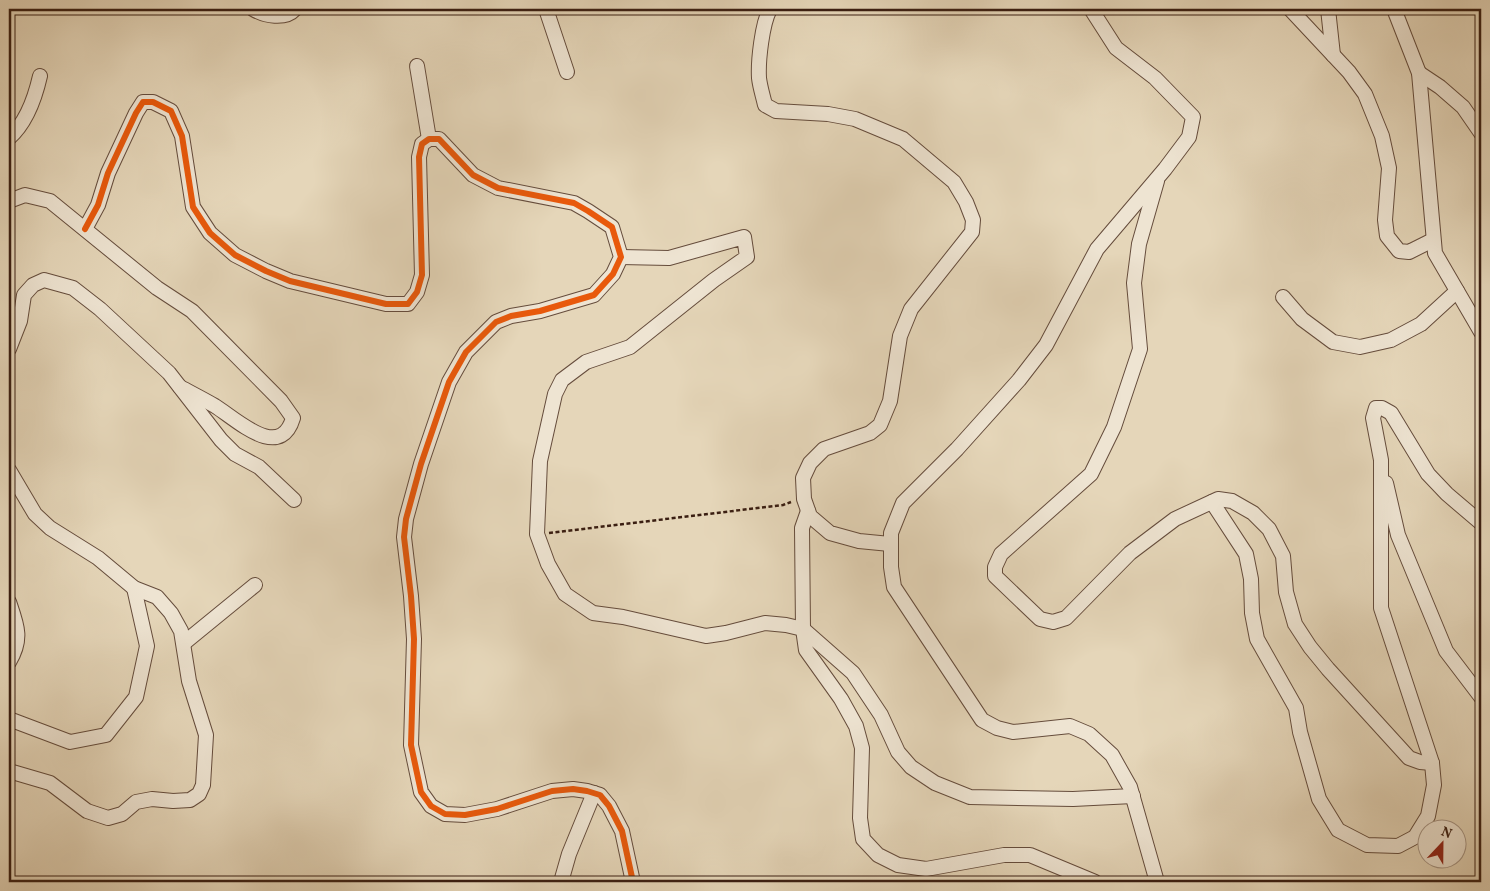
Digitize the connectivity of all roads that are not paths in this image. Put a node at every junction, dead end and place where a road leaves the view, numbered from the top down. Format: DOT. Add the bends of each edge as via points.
graph roads {
  1 [pos="253,9"];
  2 [pos="295,9"];
  3 [pos="546,9"];
  4 [pos="770,9"];
  5 [pos="1091,9"];
  6 [pos="1290,9"];
  7 [pos="1328,9"];
  8 [pos="1394,9"];
  9 [pos="1333,55"];
  10 [pos="417,66"];
  11 [pos="567,72"];
  12 [pos="1418,72"];
  13 [pos="40,76"];
  14 [pos="1481,132"];
  15 [pos="9,138"];
  16 [pos="429,139"];
  17 [pos="1157,178"];
  18 [pos="9,201"];
  19 [pos="85,229"];
  20 [pos="1433,240"];
  21 [pos="621,257"];
  22 [pos="1457,291"];
  23 [pos="1283,296"];
  24 [pos="1481,332"];
  25 [pos="9,349"];
  26 [pos="180,387"];
  27 [pos="1381,460"];
  28 [pos="9,470"];
  29 [pos="294,500"];
  30 [pos="1212,502"];
  31 [pos="806,505"];
  32 [pos="1481,524"];
  33 [pos="890,544"];
  34 [pos="256,586"];
  35 [pos="134,588"];
  36 [pos="9,602"];
  37 [pos="803,629"];
  38 [pos="184,643"];
  39 [pos="9,662"];
  40 [pos="1481,697"];
  41 [pos="9,719"];
  42 [pos="1432,764"];
  43 [pos="9,771"];
  44 [pos="594,793"];
  45 [pos="1133,796"];
  46 [pos="561,882"];
  47 [pos="633,882"];
  48 [pos="1095,882"];
  49 [pos="1157,882"];
  1 -- 2 [label="street" via="274,16 289,15"];
  3 -- 11 [label="street"];
  4 -- 31 [label="street" via="765,19 759,78 765,105 776,111 855,118 903,139 954,182 973,220 972,232 911,309 900,336 890,401 880,425 870,433 824,449 810,463 803,478"];
  5 -- 17 [label="street" via="1116,48 1154,78 1192,117 1189,137"];
  6 -- 9 [label="street"];
  7 -- 9 [label="street"];
  8 -- 12 [label="street"];
  9 -- 20 [label="street" via="1365,94 1382,136 1389,168 1387,236 1399,251 1409,252"];
  10 -- 16 [label="street"];
  12 -- 14 [label="street" via="1464,107"];
  12 -- 20 [label="street"];
  13 -- 15 [label="street" via="36,97 16,132"];
  16 -- 19 [label="street" via="422,144 419,157 422,274 417,292 408,304 386,304 290,281 235,255 210,233 193,208 182,136 172,111 153,102 143,102 136,113"];
  16 -- 21 [label="street" via="439,139 473,175 498,188 574,203 588,211 612,227"];
  17 -- 30 [label="street" via="1139,244 1134,283 1140,349 1114,427 1091,474 1001,554 995,566 995,576 1040,619 1053,622 1066,618 1130,553 1176,519"];
  17 -- 33 [label="street" via="1097,249 1046,345 1020,380 903,503"];
  18 -- 19 [label="street" via="25,195 50,201"];
  19 -- 26 [label="street" via="156,288 192,311 281,401 293,418 290,427 280,436 268,438"];
  20 -- 22 [label="street" via="1434,252"];
  21 -- 37 [label="street" via="669,258 744,237 747,257 630,348 586,362 562,380 554,394 540,461 537,534 548,564 565,594 593,612 706,636 765,623"];
  21 -- 44 [label="street" via="613,274 594,295 496,322 466,352 449,382 421,464 404,537 414,639 411,745 421,792 431,806 445,814 465,815 497,809 552,791 573,789"];
  22 -- 23 [label="street" via="1421,324 1391,340 1360,346 1333,342 1302,319"];
  22 -- 24 [label="street"];
  25 -- 26 [label="street" via="20,321 24,296 33,285 44,280 72,288 100,309"];
  26 -- 29 [label="street" via="235,454 259,467"];
  27 -- 32 [label="street" via="1373,418 1376,408 1391,413 1428,474"];
  27 -- 40 [label="street" via="1398,535 1415,579 1446,651"];
  27 -- 42 [label="street" via="1381,608"];
  28 -- 35 [label="street" via="35,514"];
  30 -- 42 [label="street" via="1218,499 1232,502 1253,513 1269,529 1283,556 1286,592 1295,624 1310,647 1409,758"];
  30 -- 42 [label="street" via="1246,554 1257,639 1296,708 1319,799 1338,830 1367,845 1398,846 1416,837 1428,816 1434,785"];
  31 -- 33 [label="street" via="810,516 830,533 859,541"];
  31 -- 37 [label="street" via="802,528"];
  33 -- 45 [label="street" via="894,587 982,720 1012,732 1070,726 1089,734 1112,754"];
  34 -- 38 [label="street"];
  35 -- 38 [label="street" via="157,597 181,631"];
  35 -- 41 [label="street" via="147,646 136,698 106,735 70,742"];
  36 -- 39 [label="street" via="18,627 18,643"];
  37 -- 45 [label="street" via="853,672 881,715 898,752 911,767 935,783 970,797 1072,799"];
  37 -- 48 [label="street" via="806,650 856,726 862,748 860,818 863,839 878,855 898,865 926,869 1004,855 1030,855"];
  38 -- 43 [label="street" via="189,681 206,735 203,785 199,794 190,800 136,802 122,814 108,818 87,811 50,784"];
  44 -- 46 [label="street"];
  44 -- 47 [label="street" via="609,806 622,831"];
  45 -- 49 [label="street"];
}
